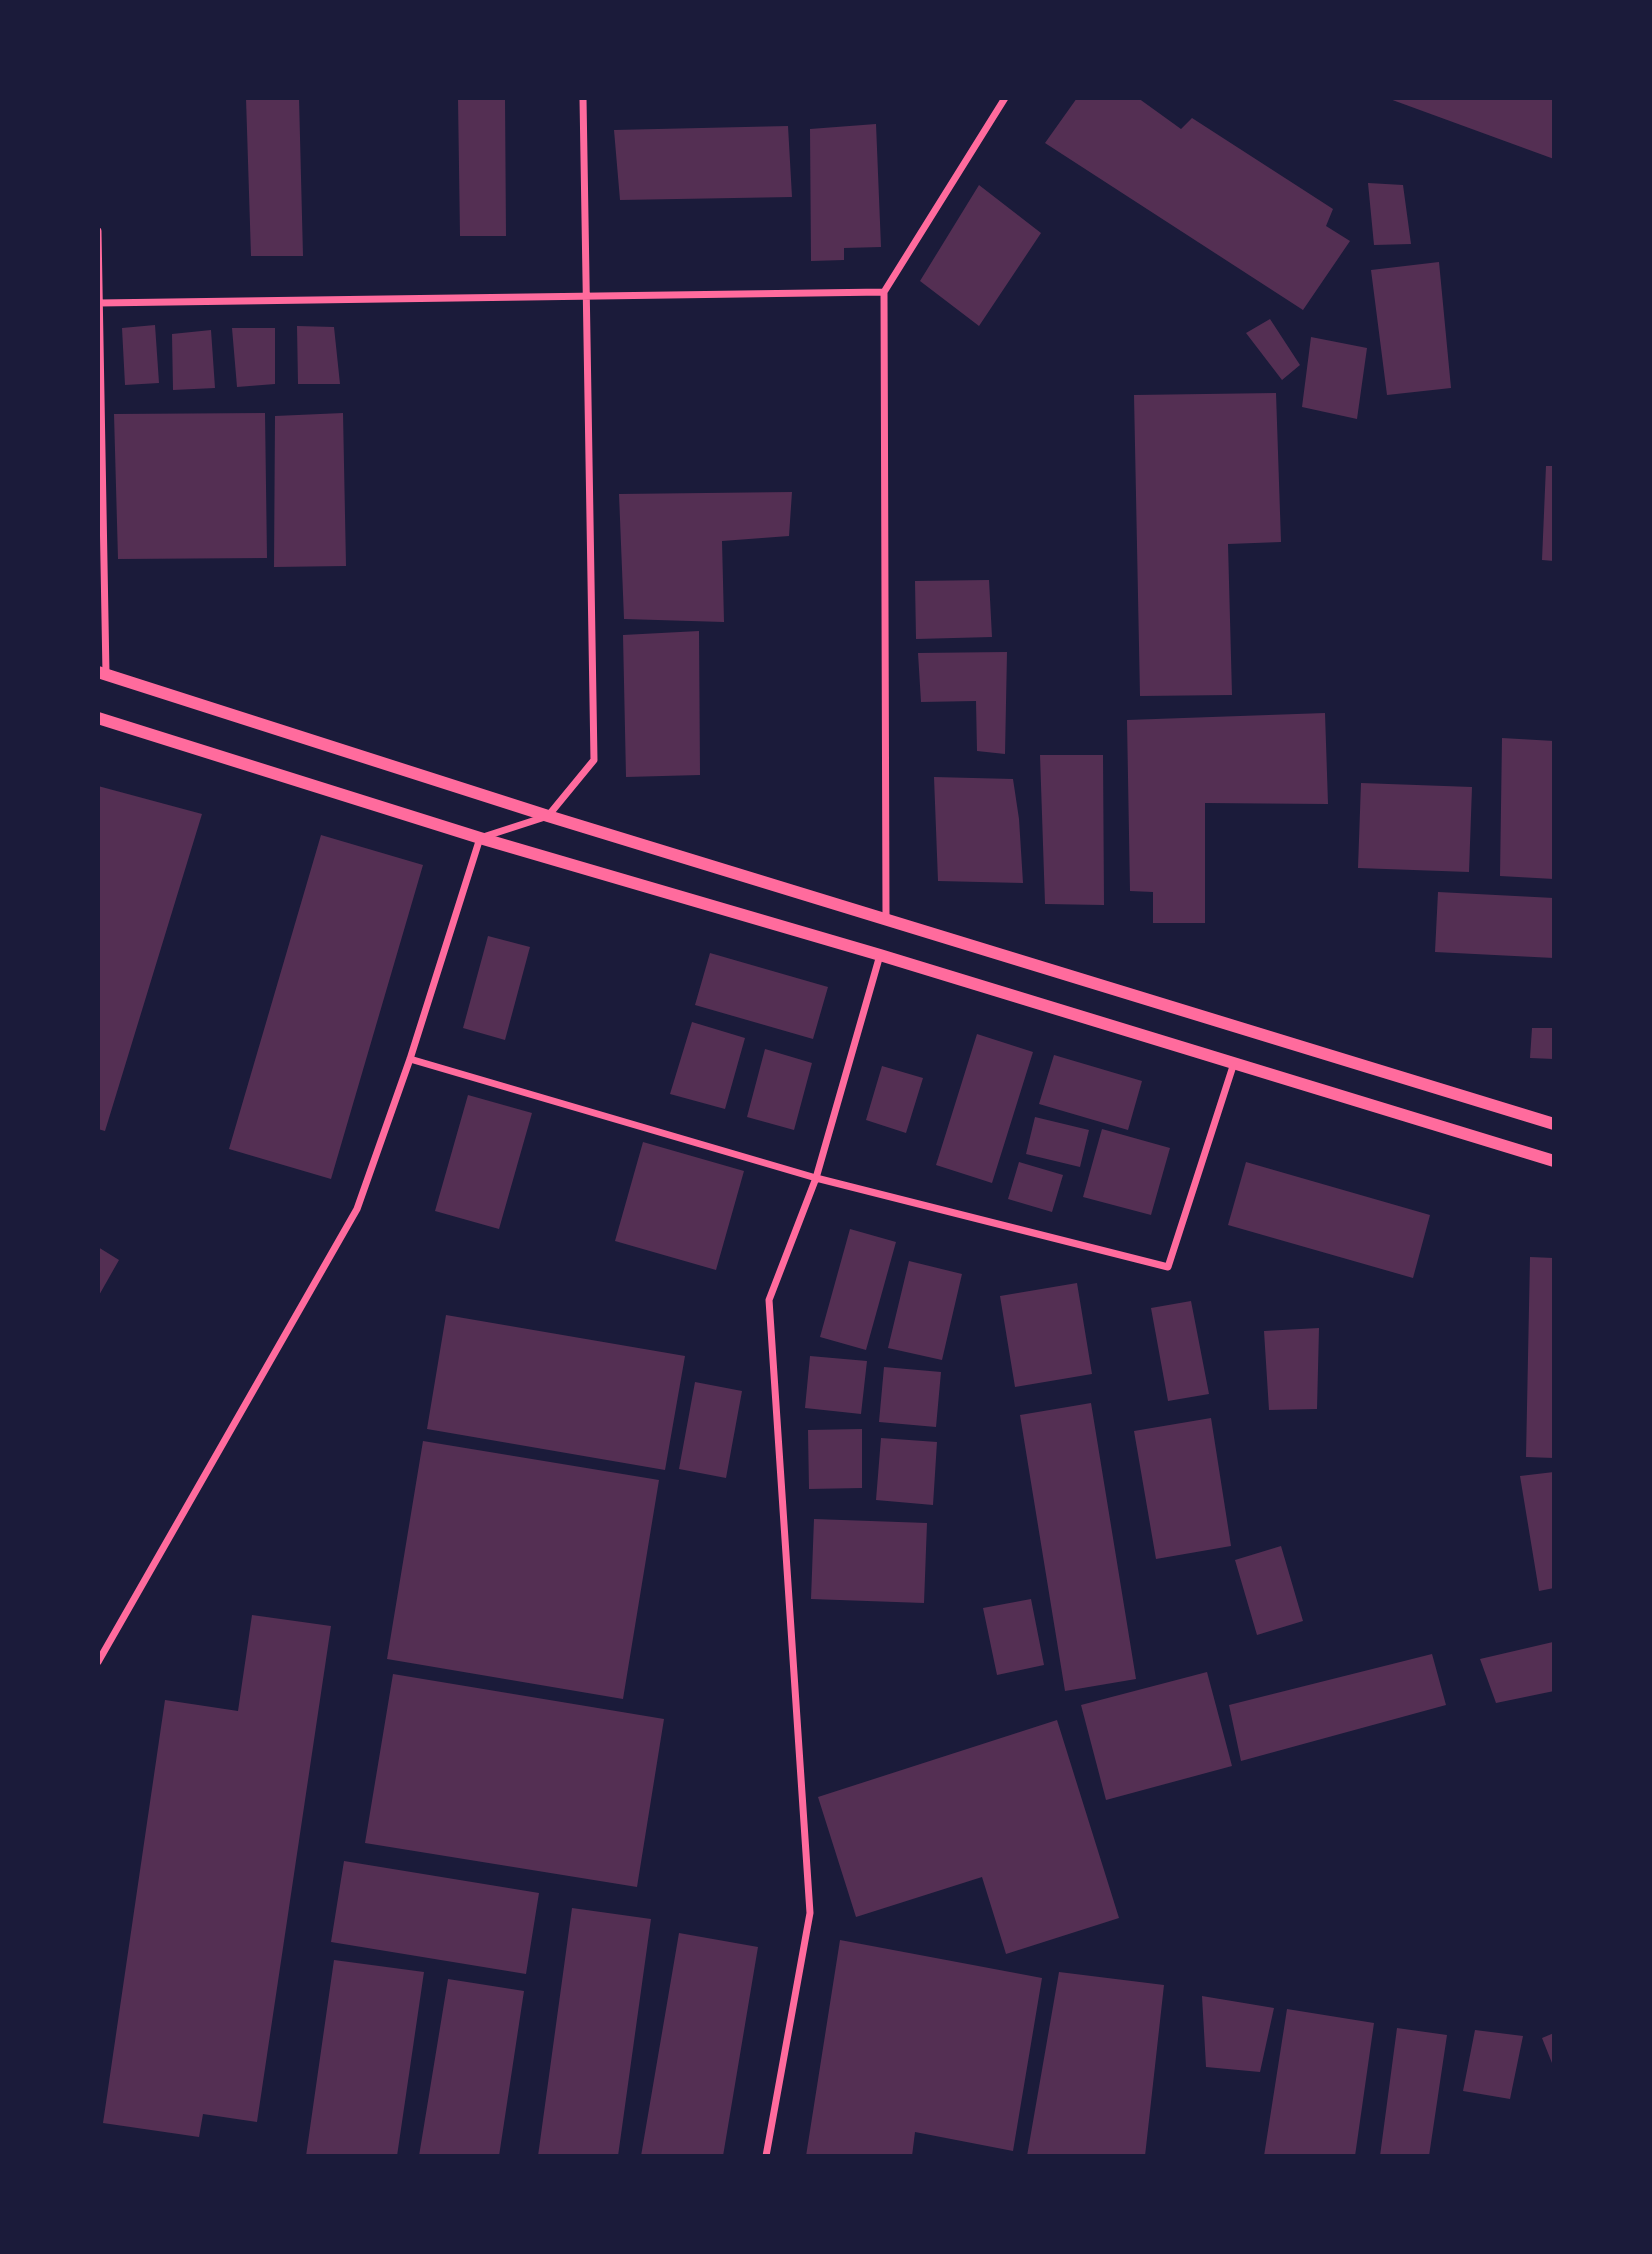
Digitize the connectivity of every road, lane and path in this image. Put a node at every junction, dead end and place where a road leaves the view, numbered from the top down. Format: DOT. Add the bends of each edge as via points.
graph roads {
  1 [pos="583,98"];
  2 [pos="1005,98"];
  3 [pos="98,230"];
  4 [pos="884,292"];
  5 [pos="587,294"];
  6 [pos="99,303"];
  7 [pos="102,673"];
  8 [pos="98,718"];
  9 [pos="548,816"];
  10 [pos="480,838"];
  11 [pos="886,919"];
  12 [pos="880,955"];
  13 [pos="410,1059"];
  14 [pos="1234,1061"];
  15 [pos="1554,1124"];
  16 [pos="1554,1161"];
  17 [pos="816,1178"];
  18 [pos="98,1662"];
  19 [pos="766,2156"];
  1 -- 5 [label="street"];
  2 -- 4 [label="street"];
  3 -- 6 [label="street"];
  4 -- 5 [label="street"];
  4 -- 11 [label="street"];
  5 -- 6 [label="street"];
  5 -- 9 [label="street" via="594,760"];
  6 -- 7 [label="street"];
  7 -- 9 [label="street"];
  8 -- 10 [label="street"];
  9 -- 10 [label="street"];
  9 -- 11 [label="street"];
  10 -- 12 [label="street"];
  10 -- 13 [label="street"];
  11 -- 15 [label="street"];
  12 -- 14 [label="street"];
  12 -- 17 [label="street"];
  13 -- 17 [label="street"];
  13 -- 18 [label="street" via="358,1209"];
  14 -- 16 [label="street"];
  14 -- 17 [label="street" via="1168,1267"];
  17 -- 19 [label="street" via="769,1300 810,1913"];
}
